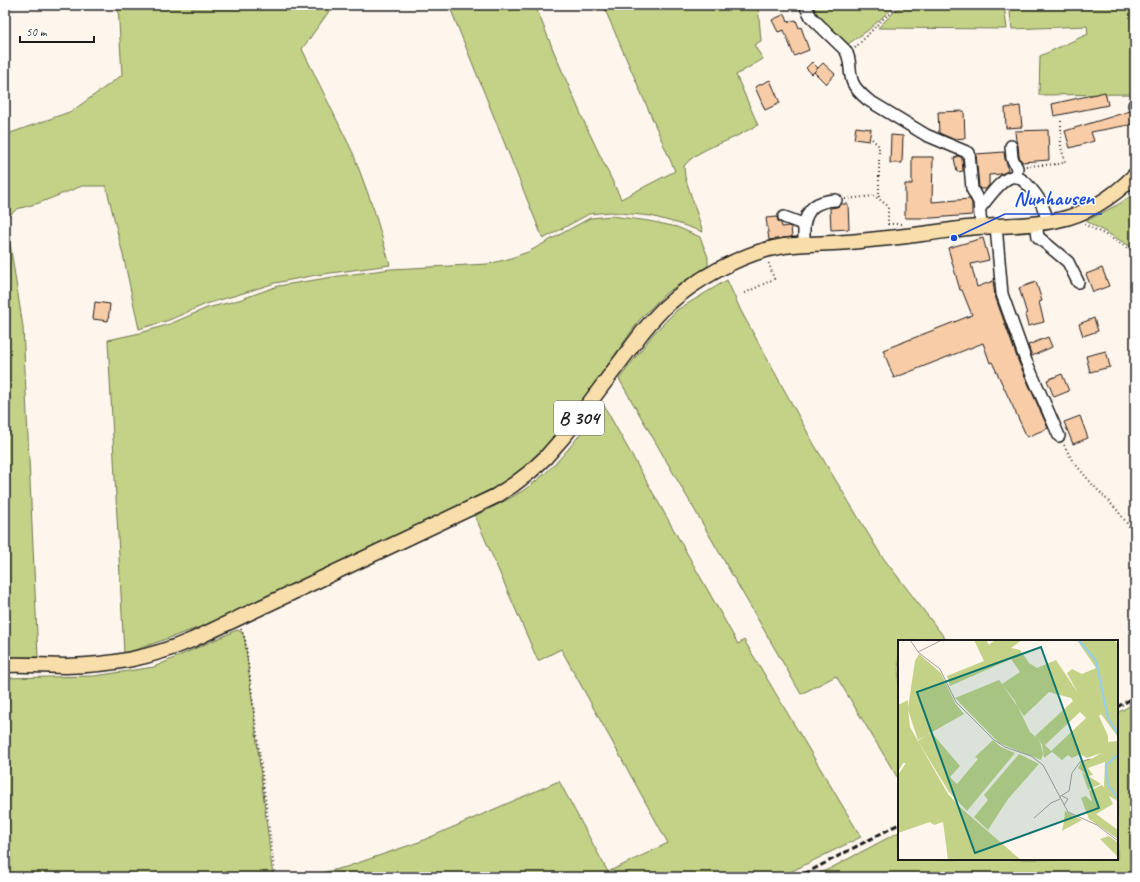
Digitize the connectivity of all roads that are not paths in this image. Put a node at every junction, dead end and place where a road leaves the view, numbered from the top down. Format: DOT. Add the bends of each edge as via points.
graph roads {
  1 [pos="805,5"];
  2 [pos="1011,146"];
  3 [pos="1017,172"];
  4 [pos="1135,175"];
  5 [pos="836,200"];
  6 [pos="980,208"];
  7 [pos="784,217"];
  8 [pos="1041,223"];
  9 [pos="804,226"];
  10 [pos="996,226"];
  11 [pos="981,227"];
  12 [pos="804,244"];
  13 [pos="1078,282"];
  14 [pos="1059,436"];
  15 [pos="5,665"];
  1 -- 6 [label="street" via="811,17 848,54 853,83 861,94 926,135 969,153 972,189"];
  2 -- 3 [label="street"];
  3 -- 6 [label="street" via="1004,181"];
  3 -- 8 [label="street" via="1044,210"];
  4 -- 8 [label="main road, B 304" via="1103,201 1085,211"];
  5 -- 9 [label="street" via="813,206"];
  6 -- 11 [label="street"];
  7 -- 9 [label="street" via="800,222"];
  8 -- 10 [label="main road, B 304"];
  8 -- 13 [label="street" via="1038,237 1068,262"];
  9 -- 12 [label="street"];
  10 -- 11 [label="main road, B 304"];
  10 -- 14 [label="street" via="1002,294 1026,361"];
  11 -- 12 [label="main road, B 304" via="853,242"];
  12 -- 15 [label="main road, B 304" via="765,250 743,258 677,296 650,322 566,434 541,462 496,496 237,619 151,656 67,666"];
}
